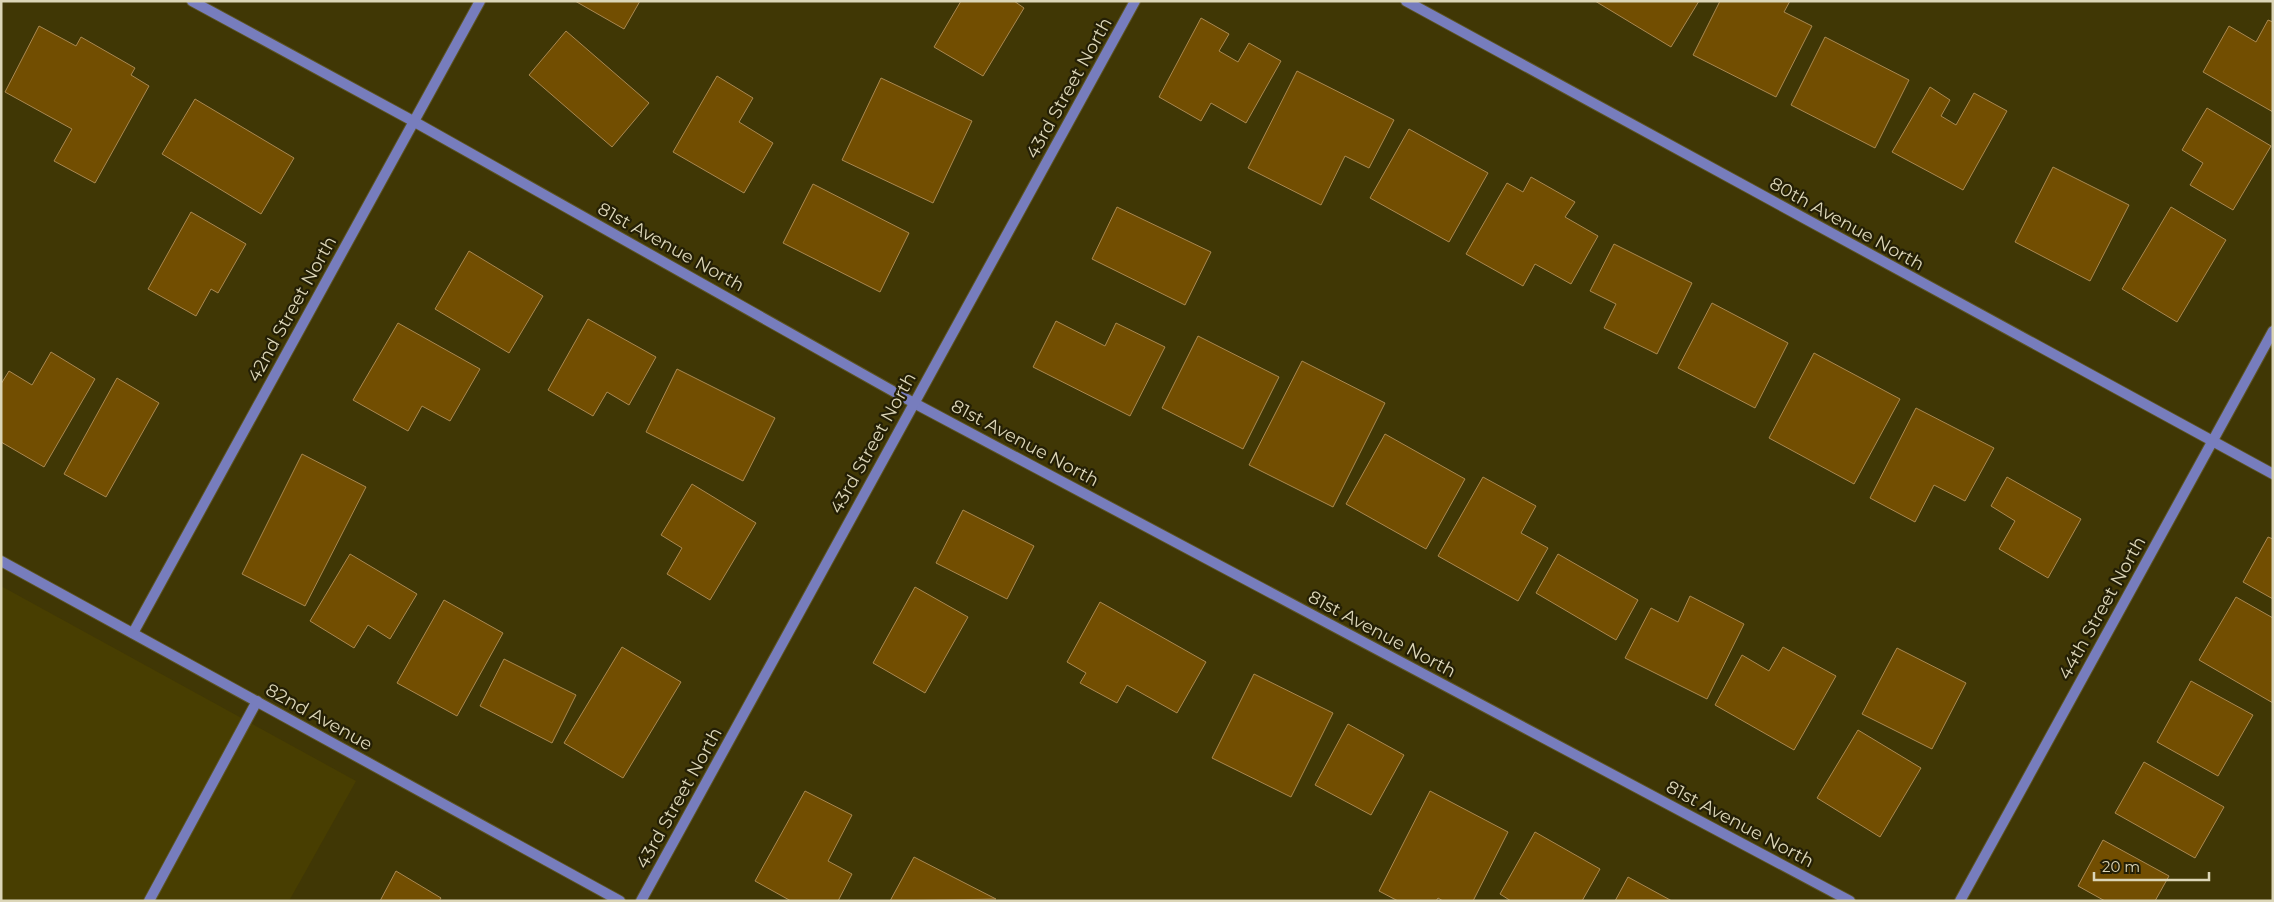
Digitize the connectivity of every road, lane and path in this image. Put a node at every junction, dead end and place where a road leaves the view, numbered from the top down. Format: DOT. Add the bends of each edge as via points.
graph roads {
  1 [pos="192,1"];
  2 [pos="480,1"];
  3 [pos="1135,1"];
  4 [pos="1406,1"];
  5 [pos="413,121"];
  6 [pos="2273,331"];
  7 [pos="914,402"];
  8 [pos="2212,441"];
  9 [pos="2273,474"];
  10 [pos="1,561"];
  11 [pos="132,633"];
  12 [pos="257,701"];
  13 [pos="149,901"];
  14 [pos="620,901"];
  15 [pos="641,901"];
  16 [pos="1850,901"];
  17 [pos="1960,901"];
  1 -- 5 [label="street, 81st Avenue North"];
  2 -- 5 [label="street, 42nd Street North"];
  3 -- 7 [label="street, 43rd Street North"];
  4 -- 8 [label="street, 80th Avenue North"];
  5 -- 7 [label="street, 81st Avenue North"];
  5 -- 11 [label="street, 42nd Street North"];
  6 -- 8 [label="street, 44th Street North"];
  7 -- 15 [label="street, 43rd Street North"];
  7 -- 16 [label="street, 81st Avenue North"];
  8 -- 9 [label="street, 80th Avenue North"];
  8 -- 17 [label="street, 44th Street North"];
  10 -- 11 [label="street, 82nd Avenue"];
  11 -- 12 [label="street, 82nd Avenue"];
  12 -- 13 [label="street"];
  12 -- 14 [label="street, 82nd Avenue"];
}
